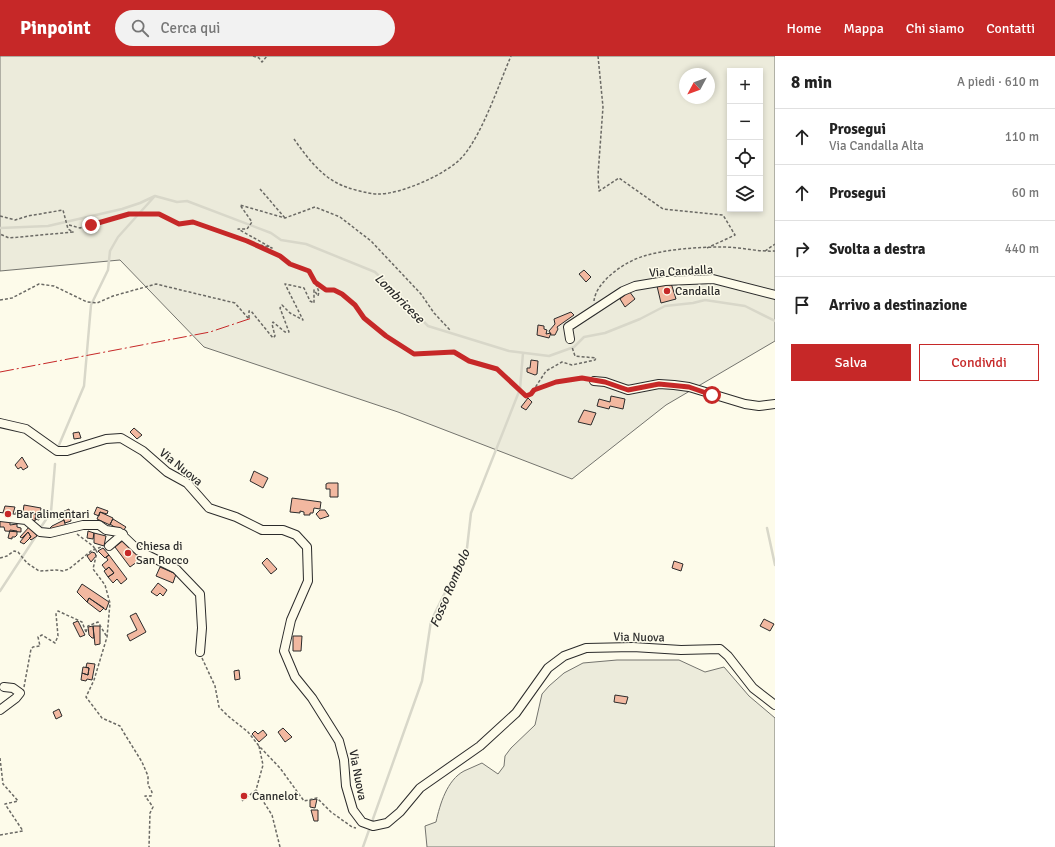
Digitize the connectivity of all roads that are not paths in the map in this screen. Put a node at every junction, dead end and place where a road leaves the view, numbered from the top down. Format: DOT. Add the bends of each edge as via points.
graph roads {
  1 [pos="775,295"];
  2 [pos="571,342"];
  3 [pos="594,381"];
  4 [pos="775,404"];
  5 [pos="0,423"];
  6 [pos="0,517"];
  7 [pos="123,534"];
  8 [pos="109,546"];
  9 [pos="200,652"];
  10 [pos="4,687"];
  11 [pos="775,705"];
  12 [pos="0,710"];
  1 -- 2 [label="street, Via Candalla" via="713,279 665,281 634,286 568,327"];
  3 -- 4 [label="street" via="628,390 659,384 674,385 745,404"];
  5 -- 11 [label="street, Via Nuova" via="26,429 57,451 67,451 106,439 121,438 143,451 167,472 187,483 209,508 236,517 262,530 283,530 296,535 307,548 308,581 291,620 284,651 295,677 312,698 339,741 344,760 346,786 353,810 362,822 372,826 387,823 420,788 485,742 516,713 548,668 564,656 586,648 720,649 753,688"];
  6 -- 7 [label="street" via="26,520 40,532 50,533 83,525 99,526"];
  7 -- 8 [label="street"];
  7 -- 9 [label="street" via="139,552 176,569 200,594"];
  10 -- 12 [label="street" via="13,688 20,693"];
}
